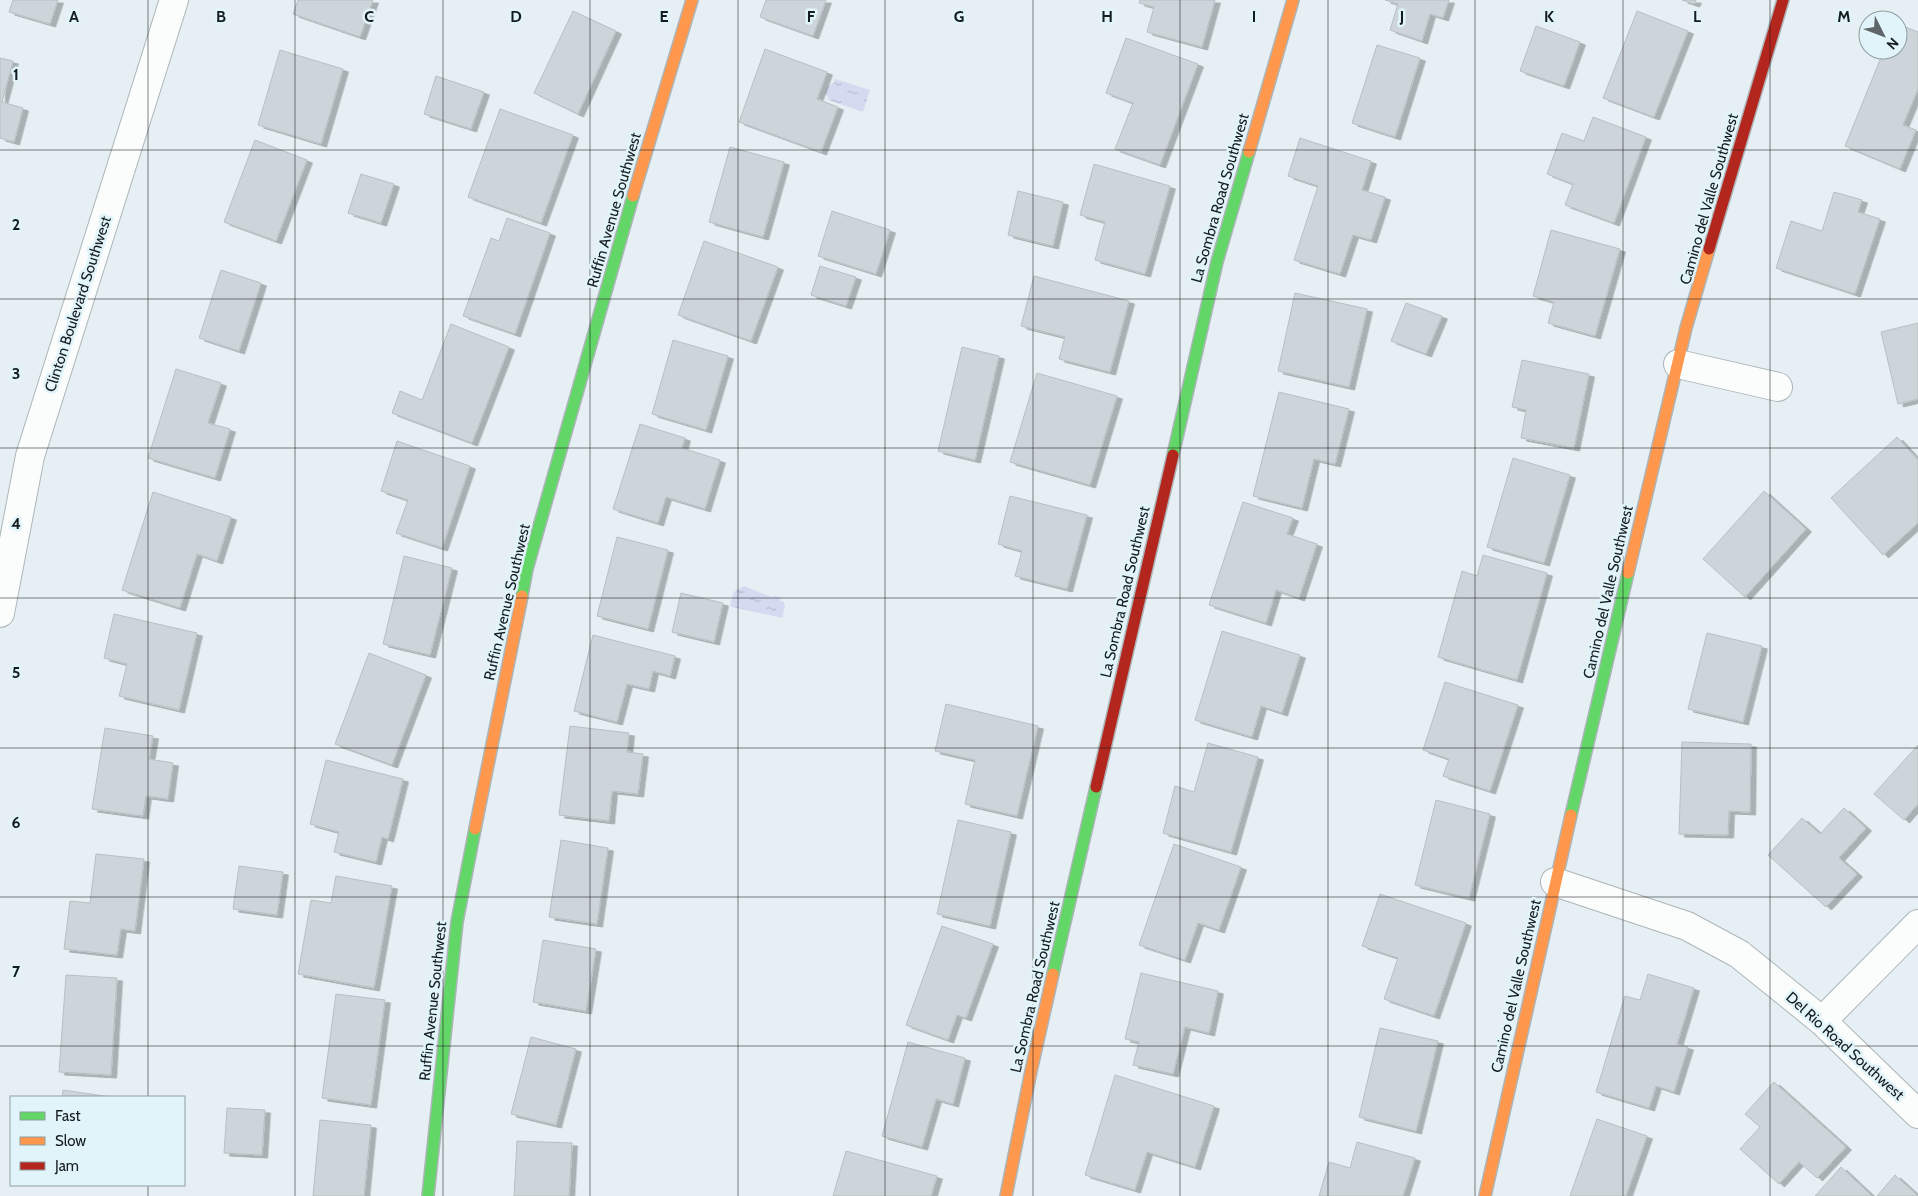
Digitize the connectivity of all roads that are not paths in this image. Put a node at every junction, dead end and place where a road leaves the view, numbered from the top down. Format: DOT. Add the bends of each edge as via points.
graph roads {
  1 [pos="174,0"];
  2 [pos="692,0"];
  3 [pos="1293,0"];
  4 [pos="1783,0"];
  5 [pos="1678,364"];
  6 [pos="1778,388"];
  7 [pos="0,613"];
  8 [pos="1555,882"];
  9 [pos="1918,924"];
  10 [pos="1822,1021"];
  11 [pos="1918,1114"];
  12 [pos="428,1196"];
  13 [pos="1006,1196"];
  14 [pos="1485,1196"];
  1 -- 7 [label="street, Clinton Boulevard Southwest" via="30,456"];
  2 -- 12 [label="street, Ruffin Avenue Southwest" via="526,569 456,922"];
  3 -- 13 [label="street, La Sombra Road Southwest" via="1216,262 1030,1071"];
  4 -- 5 [label="street, Camino del Valle Southwest"];
  5 -- 6 [label="street"];
  5 -- 8 [label="street, Camino del Valle Southwest"];
  8 -- 10 [label="street, Del Rio Road Southwest" via="1687,926 1739,954"];
  8 -- 14 [label="street, Camino del Valle Southwest"];
  9 -- 10 [label="street"];
  10 -- 11 [label="street, Del Rio Road Southwest"];
}
